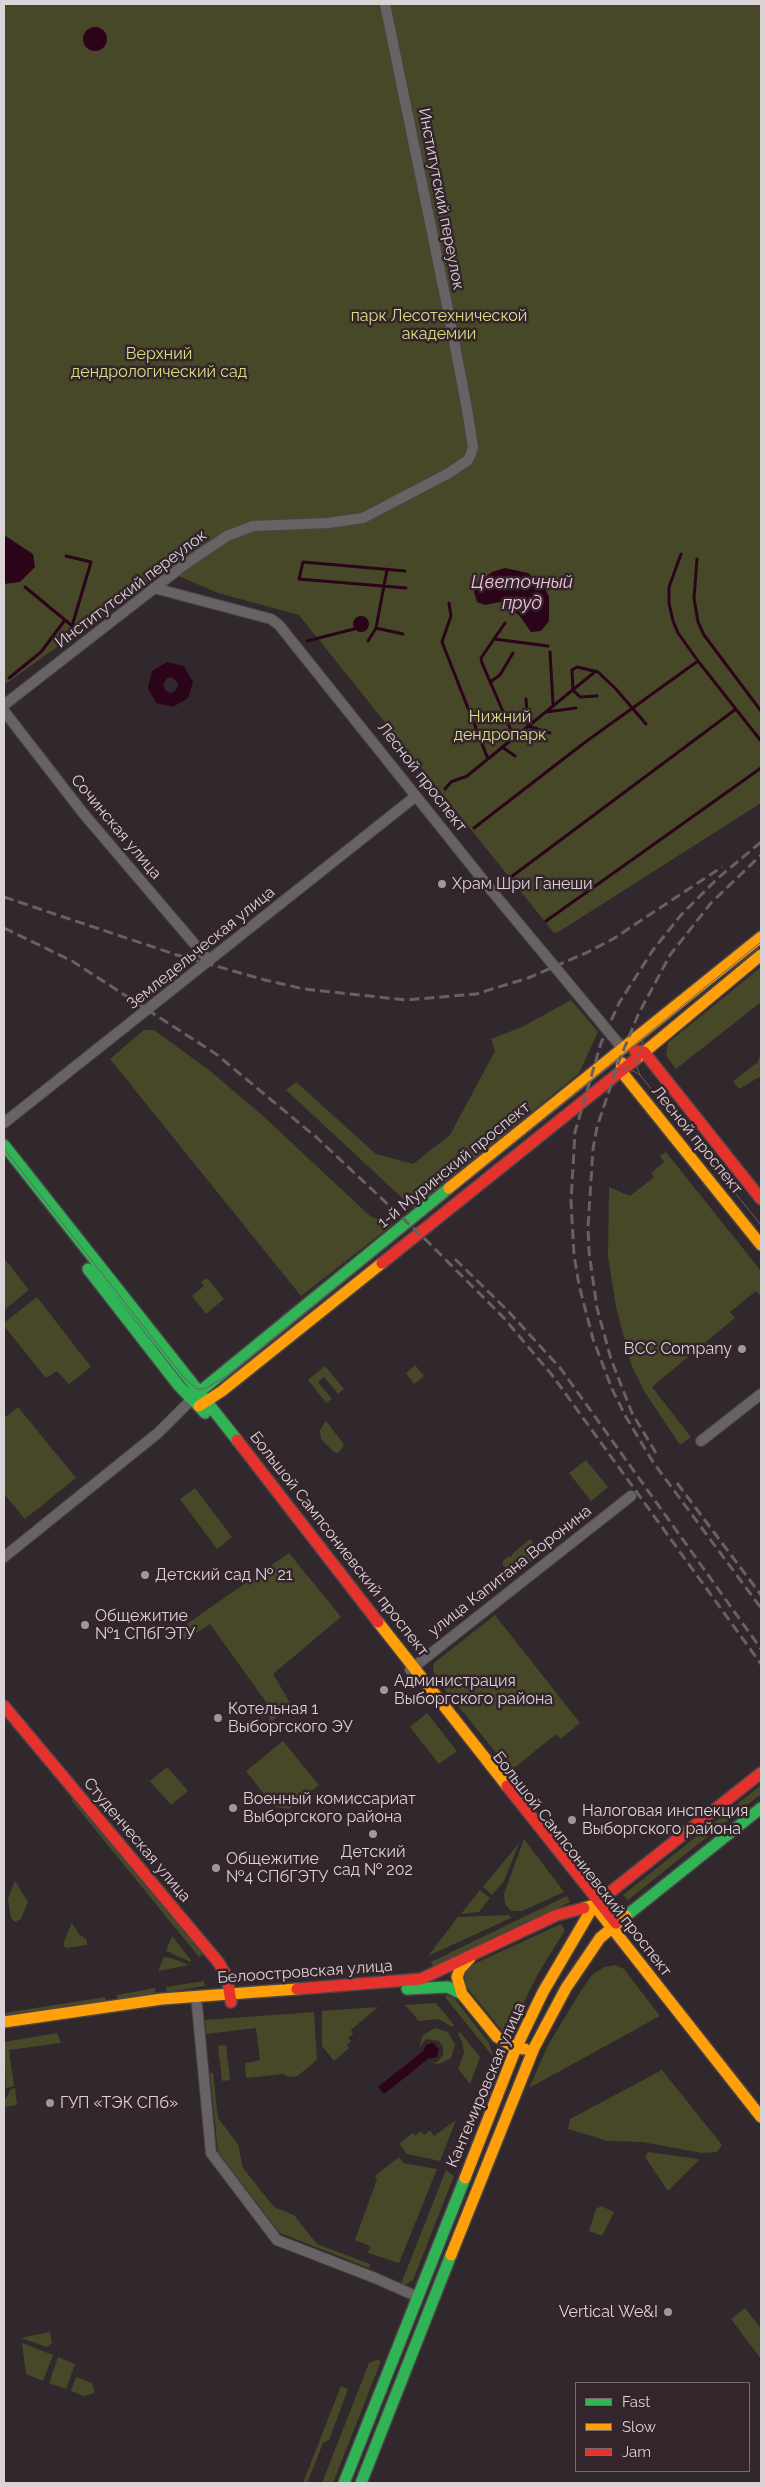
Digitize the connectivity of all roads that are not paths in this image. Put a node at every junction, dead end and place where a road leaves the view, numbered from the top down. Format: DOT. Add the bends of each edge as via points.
graph roads {
  1 [pos="385,4"];
  2 [pos="154,588"];
  3 [pos="4,705"];
  4 [pos="4,711"];
  5 [pos="416,796"];
  6 [pos="761,937"];
  7 [pos="761,954"];
  8 [pos="209,960"];
  9 [pos="623,1049"];
  10 [pos="644,1052"];
  11 [pos="621,1071"];
  12 [pos="4,1122"];
  13 [pos="4,1145"];
  14 [pos="4,1163"];
  15 [pos="761,1199"];
  16 [pos="761,1245"];
  17 [pos="761,1394"];
  18 [pos="199,1399"];
  19 [pos="700,1441"];
  20 [pos="631,1496"];
  21 [pos="4,1557"];
  22 [pos="411,1669"];
  23 [pos="4,1706"];
  24 [pos="761,1773"];
  25 [pos="761,1808"];
  26 [pos="596,1903"];
  27 [pos="614,1925"];
  28 [pos="472,1955"];
  29 [pos="462,1994"];
  30 [pos="231,1998"];
  31 [pos="197,2005"];
  32 [pos="4,2022"];
  33 [pos="4,2031"];
  34 [pos="516,2048"];
  35 [pos="534,2048"];
  36 [pos="761,2104"];
  37 [pos="761,2117"];
  38 [pos="418,2297"];
  39 [pos="344,2483"];
  40 [pos="361,2483"];
  1 -- 2 [label="street, Институтский переулок" via="467,409 473,447 471,454 468,460 449,473 363,518 246,528 216,542"];
  2 -- 3 [label="street, Институтский переулок"];
  2 -- 5 [label="street, Лесной проспект" via="271,619 279,625"];
  4 -- 8 [label="street, Сочинская улица" via="83,813"];
  5 -- 8 [label="street, Земледельческая улица"];
  5 -- 9 [label="street, Лесной проспект"];
  6 -- 9 [label="main road, 1-й Муринский проспект"];
  7 -- 10 [label="main road, 1-й Муринский проспект"];
  8 -- 12 [label="street, Земледельческая улица"];
  9 -- 10 [label="main road"];
  9 -- 11 [label="main road"];
  9 -- 18 [label="main road, 1-й Муринский проспект"];
  10 -- 11 [label="main road, 1-й Муринский проспект"];
  10 -- 15 [label="main road, Лесной проспект"];
  11 -- 16 [label="main road, Лесной проспект"];
  11 -- 18 [label="main road, 1-й Муринский проспект"];
  13 -- 18 [label="main road, Большой Сампсониевский проспект"];
  14 -- 18 [label="main road, Большой Сампсониевский проспект"];
  17 -- 19 [label="street"];
  18 -- 21 [label="street, 1-й Муринский проспект"];
  18 -- 22 [label="main road, Большой Сампсониевский проспект"];
  20 -- 22 [label="street, улица Капитана Воронина"];
  22 -- 26 [label="main road, Большой Сампсониевский проспект"];
  23 -- 30 [label="main road, Студенческая улица" via="220,1963"];
  24 -- 26 [label="main road, Кантемировская улица"];
  25 -- 27 [label="main road, Кантемировская улица"];
  26 -- 27 [label="main road, Большой Сампсониевский проспект"];
  26 -- 28 [label="main road, Белоостровская улица" via="557,1916"];
  26 -- 34 [label="main road, Кантемировская улица" via="543,1992"];
  27 -- 35 [label="main road, Кантемировская улица" via="586,1958"];
  27 -- 36 [label="main road, Большой Сампсониевский проспект"];
  27 -- 37 [label="main road, Большой Сампсониевский проспект"];
  28 -- 29 [label="main road" via="457,1977"];
  28 -- 30 [label="main road, Белоостровская улица" via="421,1979"];
  29 -- 30 [label="main road, Белоостровская улица" via="443,1986"];
  29 -- 34 [label="main road" via="497,2037"];
  30 -- 31 [label="main road, Белоостровская улица"];
  30 -- 32 [label="main road, Белоостровская улица" via="110,2005"];
  31 -- 33 [label="main road, Белоостровская улица"];
  31 -- 38 [label="street" via="211,2154 278,2240"];
  34 -- 35 [label="main road"];
  34 -- 38 [label="main road, Кантемировская улица"];
  35 -- 40 [label="main road, Кантемировская улица"];
  38 -- 39 [label="main road, Кантемировская улица"];
}
